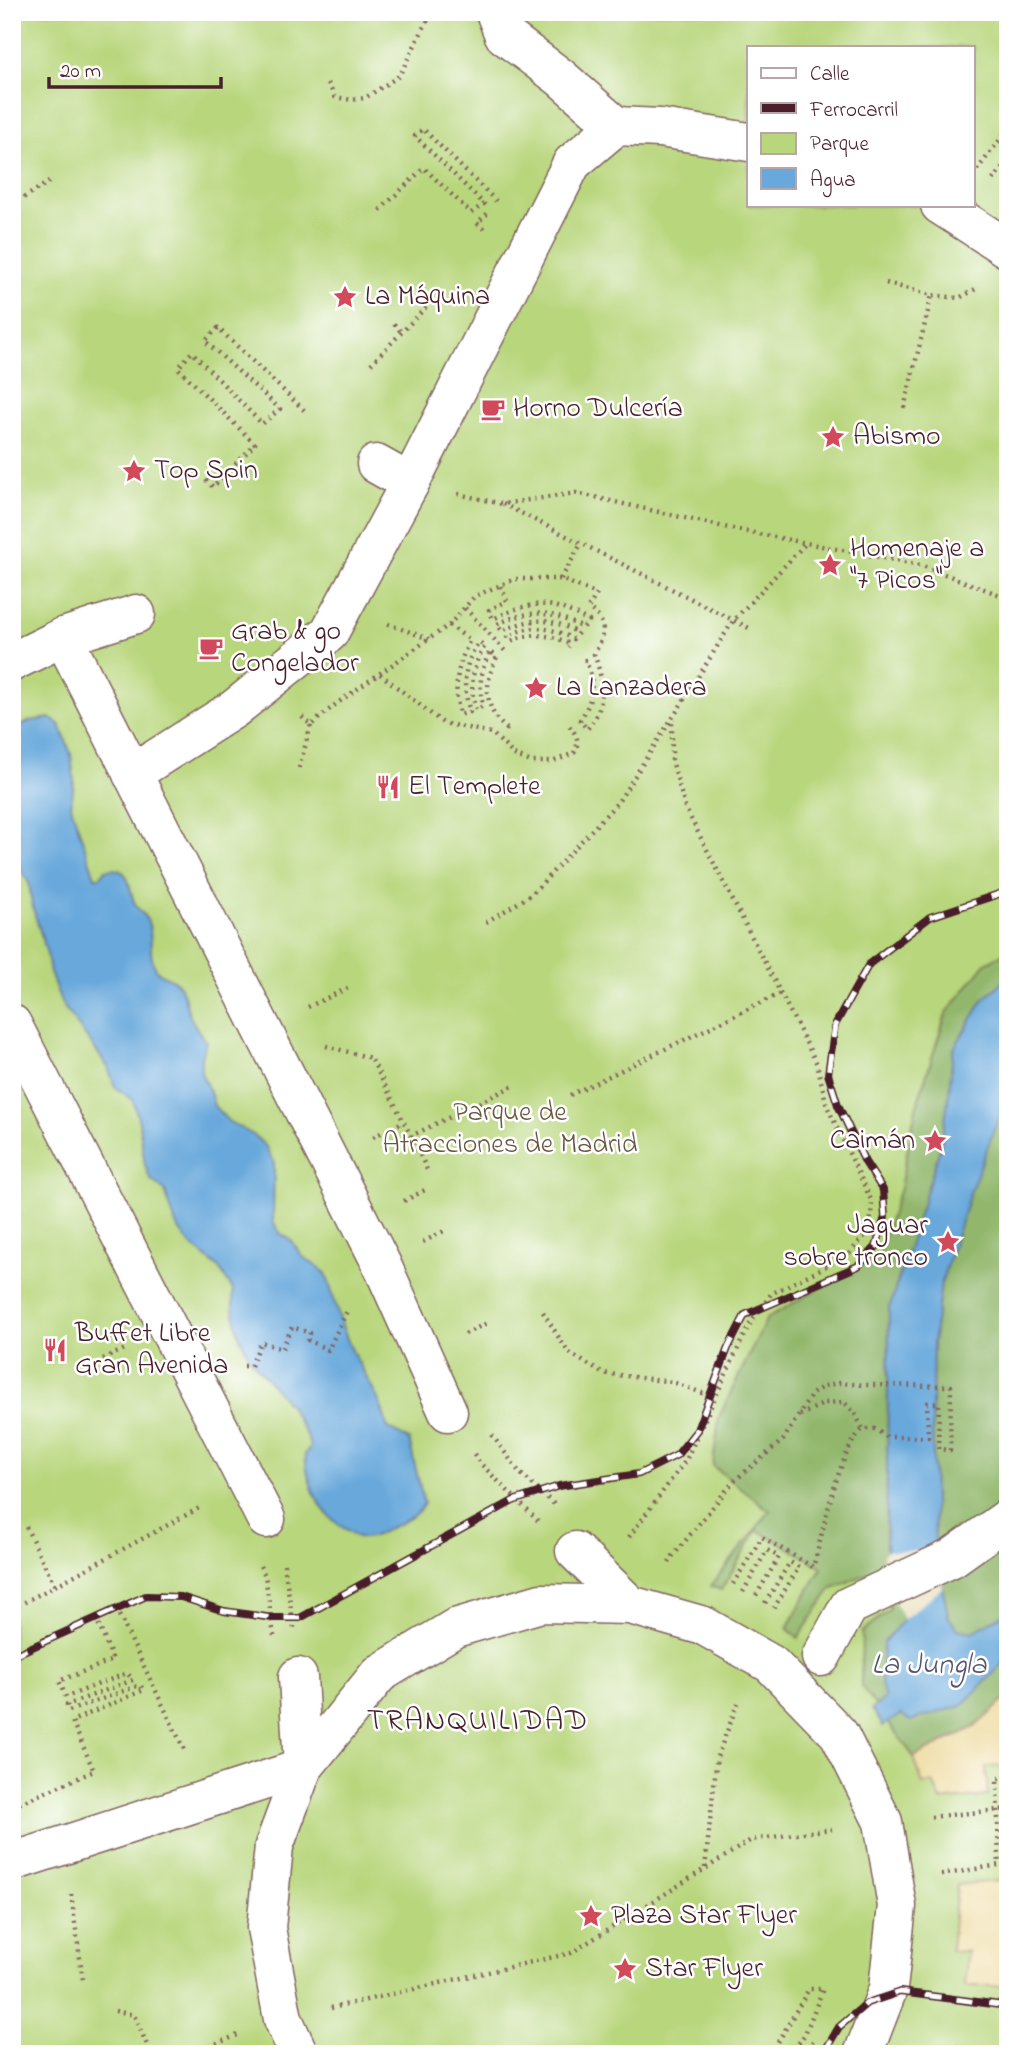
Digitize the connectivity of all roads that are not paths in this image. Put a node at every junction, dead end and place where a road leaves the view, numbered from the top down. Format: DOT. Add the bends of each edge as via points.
graph roads {
  1 [pos="495,12"];
  2 [pos="616,126"];
  3 [pos="747,142"];
  4 [pos="942,206"];
  5 [pos="1008,250"];
  6 [pos="376,464"];
  7 [pos="410,483"];
  8 [pos="136,614"];
  9 [pos="63,637"];
  10 [pos="12,662"];
  11 [pos="132,774"];
  12 [pos="12,1024"];
  13 [pos="448,1412"];
  14 [pos="1008,1518"];
  15 [pos="265,1519"];
  16 [pos="575,1551"];
  17 [pos="638,1608"];
  18 [pos="821,1657"];
  19 [pos="298,1677"];
  20 [pos="303,1768"];
  21 [pos="12,1862"];
  22 [pos="299,2054"];
  23 [pos="863,2054"];
  1 -- 2 [label="street" via="504,35"];
  2 -- 3 [label="street"];
  2 -- 7 [label="street" via="572,163"];
  4 -- 5 [label="street"];
  6 -- 7 [label="street"];
  7 -- 11 [label="street" via="329,633 234,709"];
  8 -- 9 [label="street"];
  9 -- 10 [label="street"];
  9 -- 11 [label="street"];
  11 -- 13 [label="street" via="390,1282"];
  12 -- 15 [label="street"];
  14 -- 18 [label="street" via="952,1558 849,1606"];
  16 -- 17 [label="street"];
  17 -- 20 [label="street" via="541,1603 455,1628 379,1674"];
  17 -- 23 [label="street" via="704,1626 760,1657 839,1734 883,1822 897,1906 888,1989"];
  19 -- 20 [label="street"];
  20 -- 21 [label="street"];
  20 -- 22 [label="street" via="274,1846 266,1928 283,2019"];
}
